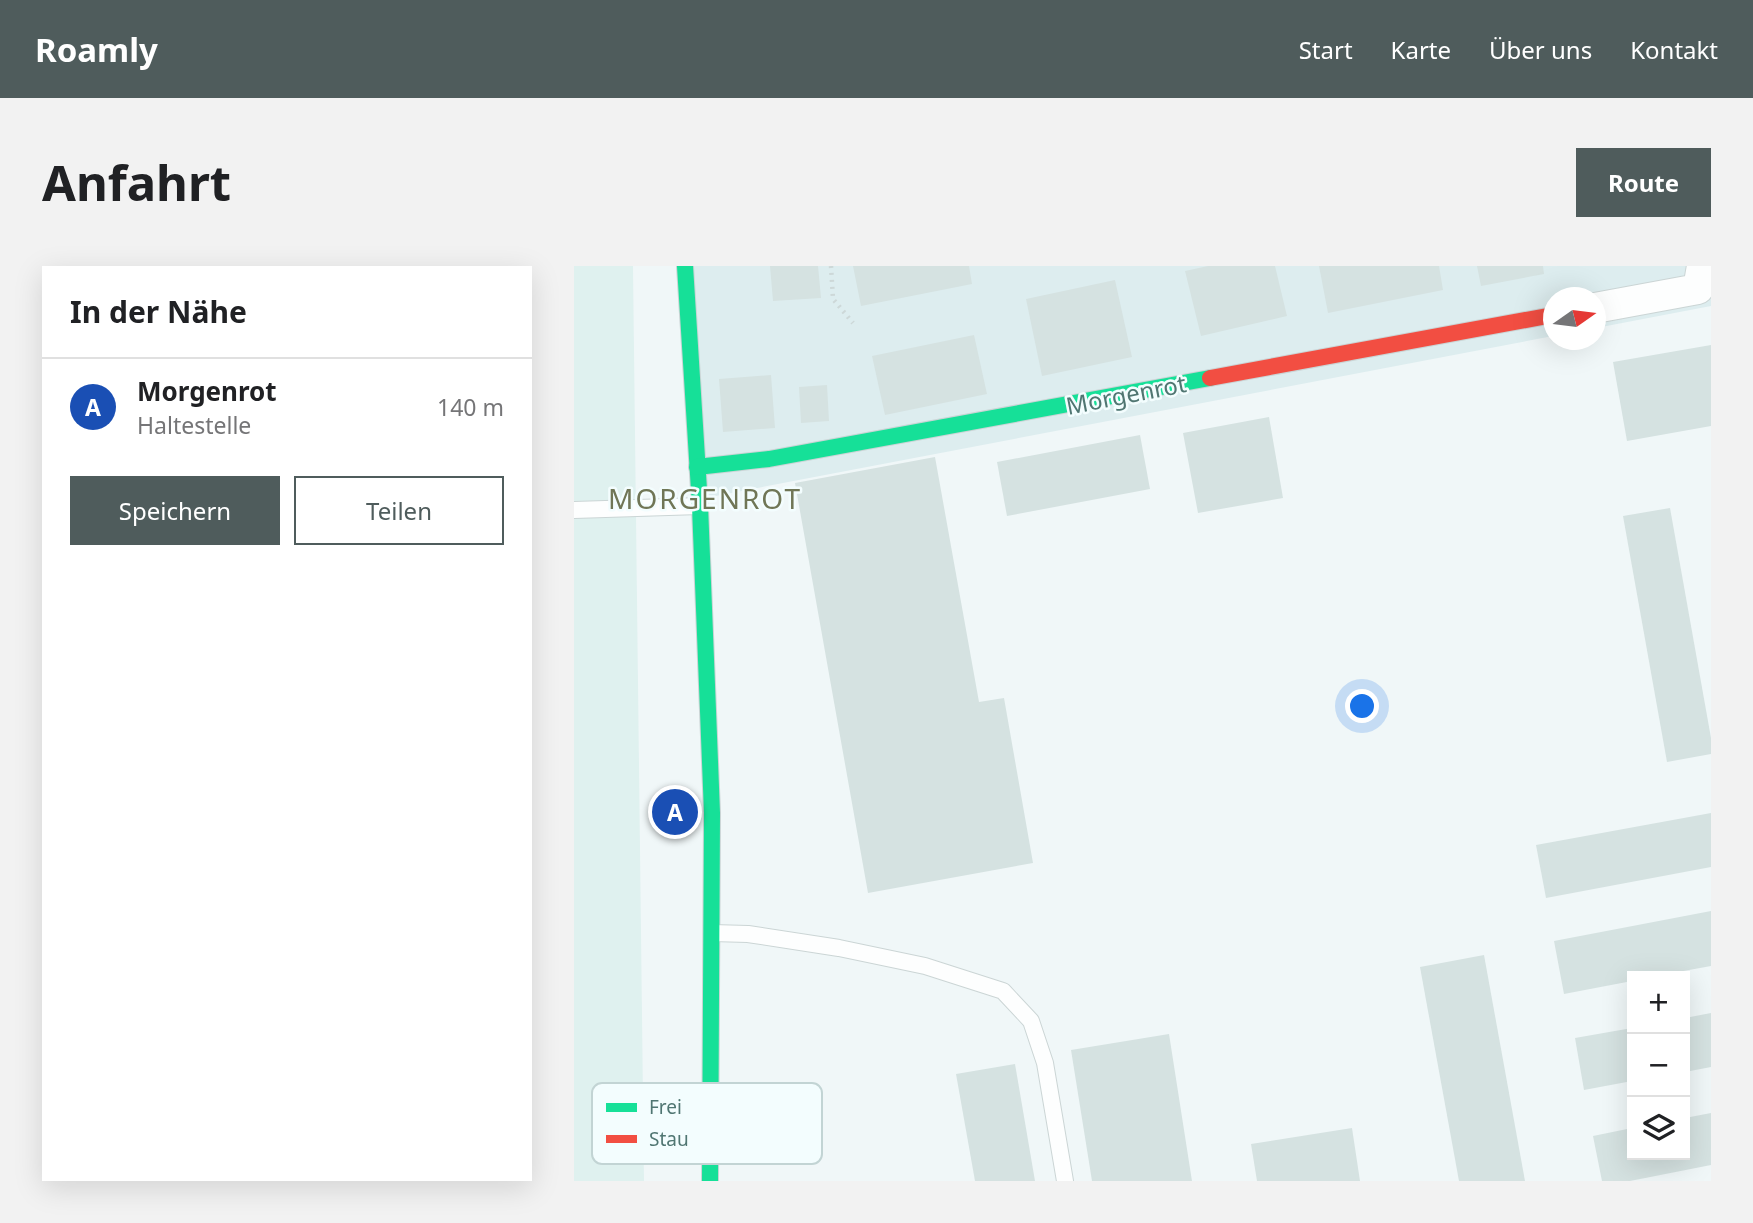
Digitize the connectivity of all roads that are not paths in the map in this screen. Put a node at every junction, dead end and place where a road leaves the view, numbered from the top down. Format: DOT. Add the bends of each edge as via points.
graph roads {
  1 [pos="685,266"];
  2 [pos="1702,266"];
  3 [pos="1606,306"];
  4 [pos="1543,318"];
  5 [pos="697,467"];
  6 [pos="700,506"];
  7 [pos="574,510"];
  8 [pos="712,933"];
  9 [pos="711,1083"];
  10 [pos="1065,1181"];
  1 -- 5 [label="main road"];
  2 -- 3 [label="street" via="1698,289"];
  4 -- 5 [label="main road, Morgenrot" via="769,459"];
  5 -- 6 [label="main road"];
  6 -- 7 [label="lane"];
  6 -- 8 [label="main road"];
  8 -- 9 [label="main road"];
  8 -- 10 [label="lane" via="839,948 925,966 1003,991 1031,1021 1045,1063"];
}
